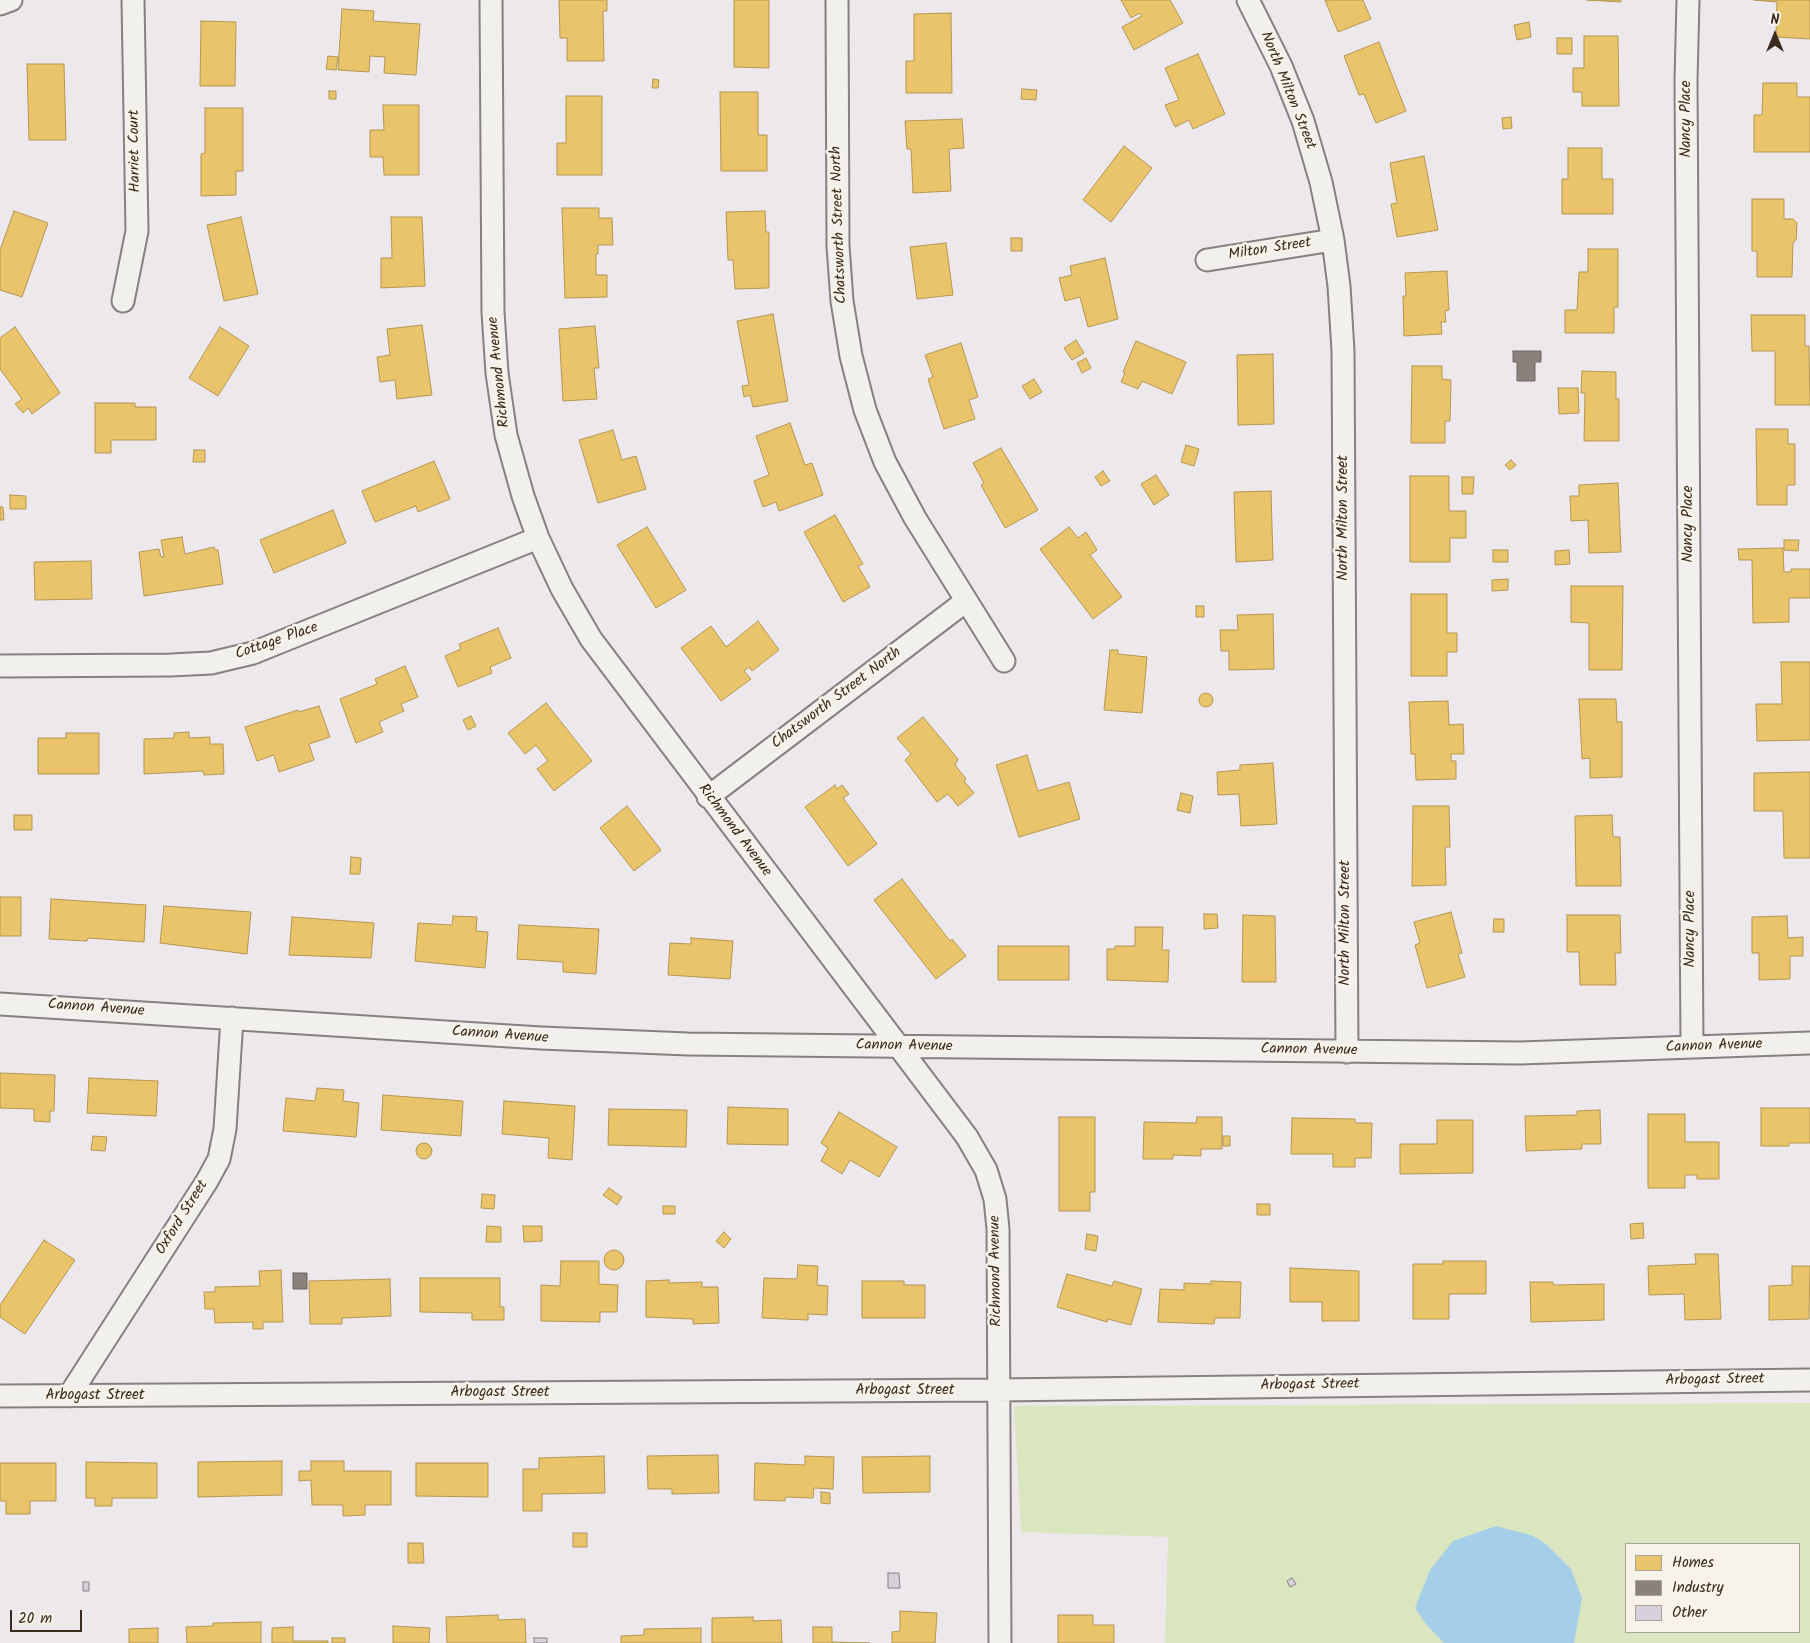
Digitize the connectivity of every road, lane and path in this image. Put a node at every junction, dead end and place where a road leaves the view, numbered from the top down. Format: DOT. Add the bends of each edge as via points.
graph roads {
  1 [pos="11,0"];
  2 [pos="133,0"];
  3 [pos="492,0"];
  4 [pos="837,0"];
  5 [pos="1248,0"];
  6 [pos="1688,0"];
  7 [pos="0,4"];
  8 [pos="1333,240"];
  9 [pos="1207,260"];
  10 [pos="123,301"];
  11 [pos="538,538"];
  12 [pos="966,601"];
  13 [pos="1004,661"];
  14 [pos="0,666"];
  15 [pos="708,797"];
  16 [pos="0,1004"];
  17 [pos="232,1018"];
  18 [pos="1810,1043"];
  19 [pos="898,1046"];
  20 [pos="1692,1047"];
  21 [pos="1347,1052"];
  22 [pos="1810,1380"];
  23 [pos="998,1390"];
  24 [pos="0,1396"];
  25 [pos="70,1396"];
  26 [pos="1000,1643"];
  1 -- 7 [label="street"];
  2 -- 10 [label="street, Harriet Court" via="138,231"];
  3 -- 11 [label="street, Richmond Avenue" via="493,312 497,373 506,435"];
  4 -- 12 [label="street, Chatsworth Street North" via="838,246 842,302 851,356 865,410 886,462 915,518"];
  5 -- 8 [label="street, North Milton Street" via="1281,66 1303,122 1321,182"];
  6 -- 20 [label="street, Nancy Place"];
  8 -- 9 [label="street, Milton Street"];
  8 -- 21 [label="street, North Milton Street" via="1342,351"];
  11 -- 14 [label="street, Cottage Place" via="253,653 211,663"];
  11 -- 15 [label="street, Richmond Avenue" via="590,639"];
  12 -- 13 [label="street, Chatsworth Street North"];
  12 -- 15 [label="street, Chatsworth Street North"];
  15 -- 19 [label="street, Richmond Avenue"];
  16 -- 17 [label="street, Cannon Avenue"];
  17 -- 19 [label="street, Cannon Avenue" via="541,1038 688,1044"];
  17 -- 25 [label="street, Oxford Street" via="225,1129 219,1159"];
  18 -- 20 [label="street, Cannon Avenue"];
  19 -- 21 [label="street, Cannon Avenue"];
  19 -- 23 [label="street, Richmond Avenue" via="967,1137 986,1170 995,1199 998,1228"];
  20 -- 21 [label="street, Cannon Avenue" via="1520,1054"];
  22 -- 23 [label="street, Arbogast Street"];
  23 -- 25 [label="street, Arbogast Street"];
  23 -- 26 [label="street, Richmond Avenue"];
  24 -- 25 [label="street, Arbogast Street"];
}
